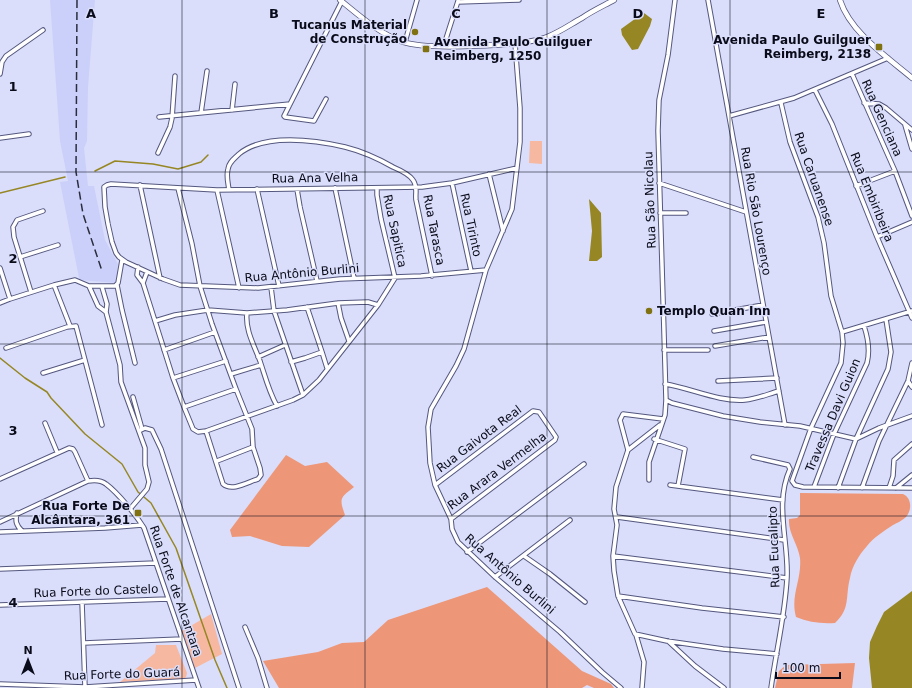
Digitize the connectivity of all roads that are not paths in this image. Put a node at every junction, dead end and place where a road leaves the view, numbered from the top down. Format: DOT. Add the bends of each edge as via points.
graph roads {
  1 [pos="417,0"];
  2 [pos="519,0"];
  3 [pos="614,0"];
  4 [pos="675,0"];
  5 [pos="708,0"];
  6 [pos="840,0"];
  7 [pos="341,1"];
  8 [pos="458,1"];
  9 [pos="43,30"];
  10 [pos="404,42"];
  11 [pos="515,43"];
  12 [pos="444,46"];
  13 [pos="888,58"];
  14 [pos="207,71"];
  15 [pos="0,74"];
  16 [pos="852,74"];
  17 [pos="175,76"];
  18 [pos="912,78"];
  19 [pos="236,84"];
  20 [pos="815,90"];
  21 [pos="326,99"];
  22 [pos="781,103"];
  23 [pos="864,103"];
  24 [pos="290,104"];
  25 [pos="232,110"];
  26 [pos="201,113"];
  27 [pos="172,116"];
  28 [pos="729,116"];
  29 [pos="159,117"];
  30 [pos="905,124"];
  31 [pos="912,130"];
  32 [pos="30,134"];
  33 [pos="0,138"];
  34 [pos="912,149"];
  35 [pos="158,153"];
  36 [pos="517,168"];
  37 [pos="895,171"];
  38 [pos="489,174"];
  39 [pos="452,183"];
  40 [pos="659,183"];
  41 [pos="140,185"];
  42 [pos="856,186"];
  43 [pos="178,188"];
  44 [pos="336,188"];
  45 [pos="377,188"];
  46 [pos="417,188"];
  47 [pos="257,189"];
  48 [pos="297,189"];
  49 [pos="217,190"];
  50 [pos="229,190"];
  51 [pos="43,211"];
  52 [pos="746,212"];
  53 [pos="660,213"];
  54 [pos="686,213"];
  55 [pos="911,213"];
  56 [pos="912,222"];
  57 [pos="503,231"];
  58 [pos="877,237"];
  59 [pos="58,245"];
  60 [pos="20,258"];
  61 [pos="122,260"];
  62 [pos="138,267"];
  63 [pos="0,268"];
  64 [pos="486,270"];
  65 [pos="471,271"];
  66 [pos="147,272"];
  67 [pos="432,276"];
  68 [pos="160,278"];
  69 [pos="354,278"];
  70 [pos="395,278"];
  71 [pos="317,281"];
  72 [pos="143,283"];
  73 [pos="54,285"];
  74 [pos="117,285"];
  75 [pos="89,286"];
  76 [pos="200,286"];
  77 [pos="279,286"];
  78 [pos="102,287"];
  79 [pos="271,287"];
  80 [pos="239,288"];
  81 [pos="31,292"];
  82 [pos="10,300"];
  83 [pos="338,302"];
  84 [pos="0,303"];
  85 [pos="378,305"];
  86 [pos="763,305"];
  87 [pos="307,307"];
  88 [pos="208,310"];
  89 [pos="274,311"];
  90 [pos="106,312"];
  91 [pos="911,312"];
  92 [pos="247,313"];
  93 [pos="712,314"];
  94 [pos="912,318"];
  95 [pos="886,319"];
  96 [pos="155,321"];
  97 [pos="766,322"];
  98 [pos="70,326"];
  99 [pos="864,326"];
  100 [pos="714,331"];
  101 [pos="215,332"];
  102 [pos="842,332"];
  103 [pos="769,337"];
  104 [pos="349,341"];
  105 [pos="285,345"];
  106 [pos="715,346"];
  107 [pos="6,348"];
  108 [pos="164,350"];
  109 [pos="664,350"];
  110 [pos="708,350"];
  111 [pos="322,352"];
  112 [pos="258,357"];
  113 [pos="85,360"];
  114 [pos="226,361"];
  115 [pos="291,362"];
  116 [pos="135,363"];
  117 [pos="912,363"];
  118 [pos="261,365"];
  119 [pos="327,368"];
  120 [pos="43,373"];
  121 [pos="231,374"];
  122 [pos="173,378"];
  123 [pos="776,378"];
  124 [pos="718,381"];
  125 [pos="908,381"];
  126 [pos="665,384"];
  127 [pos="912,388"];
  128 [pos="236,389"];
  129 [pos="779,391"];
  130 [pos="303,395"];
  131 [pos="133,397"];
  132 [pos="666,400"];
  133 [pos="277,406"];
  134 [pos="184,407"];
  135 [pos="912,416"];
  136 [pos="246,417"];
  137 [pos="663,419"];
  138 [pos="45,423"];
  139 [pos="661,424"];
  140 [pos="102,425"];
  141 [pos="784,425"];
  142 [pos="886,426"];
  143 [pos="811,428"];
  144 [pos="140,430"];
  145 [pos="206,432"];
  146 [pos="834,434"];
  147 [pos="556,439"];
  148 [pos="655,439"];
  149 [pos="856,439"];
  150 [pos="912,444"];
  151 [pos="253,447"];
  152 [pos="628,450"];
  153 [pos="57,452"];
  154 [pos="753,457"];
  155 [pos="217,461"];
  156 [pos="584,464"];
  157 [pos="912,475"];
  158 [pos="0,479"];
  159 [pos="649,480"];
  160 [pos="88,481"];
  161 [pos="792,481"];
  162 [pos="786,483"];
  163 [pos="435,485"];
  164 [pos="670,485"];
  165 [pos="678,486"];
  166 [pos="814,487"];
  167 [pos="838,488"];
  168 [pos="862,488"];
  169 [pos="889,488"];
  170 [pos="895,488"];
  171 [pos="912,488"];
  172 [pos="783,500"];
  173 [pos="130,509"];
  174 [pos="18,513"];
  175 [pos="617,517"];
  176 [pos="451,520"];
  177 [pos="570,520"];
  178 [pos="0,522"];
  179 [pos="142,525"];
  180 [pos="22,531"];
  181 [pos="0,532"];
  182 [pos="784,540"];
  183 [pos="467,552"];
  184 [pos="524,556"];
  185 [pos="613,556"];
  186 [pos="156,562"];
  187 [pos="0,569"];
  188 [pos="495,577"];
  189 [pos="787,578"];
  190 [pos="618,596"];
  191 [pos="168,599"];
  192 [pos="82,602"];
  193 [pos="585,602"];
  194 [pos="0,605"];
  195 [pos="784,617"];
  196 [pos="245,627"];
  197 [pos="636,635"];
  198 [pos="182,639"];
  199 [pos="667,641"];
  200 [pos="84,643"];
  201 [pos="777,654"];
  202 [pos="196,680"];
  203 [pos="0,684"];
  204 [pos="23,687"];
  205 [pos="86,687"];
  206 [pos="199,688"];
  207 [pos="239,688"];
  208 [pos="267,688"];
  209 [pos="621,688"];
  210 [pos="642,688"];
  211 [pos="724,688"];
  212 [pos="771,688"];
  1 -- 10 [label="street"];
  2 -- 8 [label="street"];
  3 -- 11 [label="main road" via="548,37"];
  4 -- 40 [label="street, Rua São Nicolau" via="659,100"];
  5 -- 28 [label="street, Rua Rio São Lourenço"];
  6 -- 13 [label="main road" via="851,22"];
  7 -- 10 [label="main road" via="369,24"];
  7 -- 24 [label="street"];
  8 -- 12 [label="street"];
  9 -- 15 [label="street" via="6,56"];
  10 -- 12 [label="main road"];
  11 -- 12 [label="main road"];
  11 -- 36 [label="street, Rua Antônio Burlini" via="520,108"];
  13 -- 16 [label="street"];
  13 -- 18 [label="main road"];
  14 -- 26 [label="street"];
  16 -- 20 [label="street"];
  16 -- 23 [label="street, Rua Genciana"];
  17 -- 27 [label="street"];
  19 -- 25 [label="street"];
  20 -- 22 [label="street"];
  20 -- 42 [label="street, Rua Embiribeira" via="832,124"];
  21 -- 24 [label="street" via="316,119 312,121 285,117 284,114"];
  22 -- 28 [label="street"];
  22 -- 102 [label="street, Rua Caruanense" via="790,142 818,217 831,296"];
  23 -- 30 [label="street" via="879,104"];
  23 -- 37 [label="street, Rua Genciana"];
  24 -- 25 [label="street"];
  25 -- 26 [label="street"];
  26 -- 27 [label="street"];
  27 -- 29 [label="street"];
  27 -- 35 [label="street" via="170,127"];
  28 -- 52 [label="street, Rua Rio São Lourenço"];
  30 -- 31 [label="street"];
  30 -- 34 [label="street"];
  32 -- 33 [label="street"];
  36 -- 38 [label="street, Rua Ana Velha"];
  36 -- 57 [label="street, Rua Antônio Burlini" via="512,209"];
  37 -- 42 [label="street"];
  37 -- 55 [label="street, Rua Genciana"];
  38 -- 39 [label="street, Rua Ana Velha"];
  38 -- 57 [label="street"];
  39 -- 46 [label="street, Rua Ana Velha"];
  39 -- 65 [label="street, Rua Tirinto"];
  40 -- 52 [label="street"];
  40 -- 53 [label="street, Rua São Nicolau"];
  41 -- 43 [label="street, Rua Ana Velha"];
  41 -- 61 [label="street, Rua Ana Velha" via="111,184 104,190 112,242"];
  41 -- 68 [label="street"];
  42 -- 58 [label="street, Rua Embiribeira"];
  43 -- 49 [label="street, Rua Ana Velha"];
  43 -- 76 [label="street"];
  44 -- 45 [label="street, Rua Ana Velha"];
  44 -- 48 [label="street, Rua Ana Velha"];
  44 -- 69 [label="street"];
  45 -- 46 [label="street, Rua Ana Velha"];
  45 -- 70 [label="street, Rua Sapitica"];
  46 -- 50 [label="street" via="411,176 383,161 346,147 306,141 281,141 256,144 231,160 227,178"];
  46 -- 67 [label="street, Rua Tarasca" via="416,200"];
  47 -- 48 [label="street, Rua Ana Velha"];
  47 -- 50 [label="street, Rua Ana Velha"];
  47 -- 77 [label="street"];
  48 -- 71 [label="street"];
  49 -- 50 [label="street, Rua Ana Velha"];
  49 -- 80 [label="street"];
  51 -- 60 [label="street" via="15,222 13,233"];
  52 -- 86 [label="street, Rua Rio São Lourenço"];
  53 -- 54 [label="street"];
  53 -- 109 [label="street, Rua São Nicolau"];
  56 -- 58 [label="street"];
  57 -- 64 [label="street, Rua Antônio Burlini"];
  58 -- 91 [label="street, Rua Embiribeira"];
  59 -- 60 [label="street"];
  60 -- 81 [label="street"];
  61 -- 62 [label="street, Rua Antônio Burlini"];
  61 -- 74 [label="street"];
  62 -- 66 [label="street, Rua Antônio Burlini"];
  62 -- 72 [label="street" via="137,275"];
  63 -- 82 [label="street"];
  64 -- 65 [label="street, Rua Antônio Burlini"];
  64 -- 163 [label="street, Rua Antônio Burlini" via="464,348 428,419 430,463"];
  65 -- 67 [label="street, Rua Antônio Burlini"];
  66 -- 68 [label="street, Rua Antônio Burlini"];
  66 -- 72 [label="street"];
  67 -- 70 [label="street, Rua Antônio Burlini"];
  68 -- 76 [label="street, Rua Antônio Burlini" via="180,285"];
  69 -- 70 [label="street, Rua Antônio Burlini"];
  69 -- 71 [label="street, Rua Antônio Burlini"];
  70 -- 85 [label="street"];
  71 -- 77 [label="street, Rua Antônio Burlini"];
  72 -- 96 [label="street"];
  73 -- 75 [label="street" via="75,280"];
  73 -- 81 [label="street"];
  73 -- 98 [label="street"];
  74 -- 78 [label="street"];
  74 -- 116 [label="street"];
  75 -- 78 [label="street"];
  75 -- 90 [label="street" via="98,306"];
  76 -- 80 [label="street, Rua Antônio Burlini"];
  76 -- 88 [label="street"];
  77 -- 79 [label="street, Rua Antônio Burlini"];
  78 -- 90 [label="street" via="107,304"];
  79 -- 80 [label="street, Rua Antônio Burlini"];
  79 -- 89 [label="street"];
  81 -- 82 [label="street"];
  82 -- 84 [label="street"];
  83 -- 85 [label="street" via="368,302"];
  83 -- 87 [label="street"];
  83 -- 104 [label="street"];
  85 -- 104 [label="street"];
  86 -- 93 [label="street"];
  86 -- 97 [label="street, Rua Rio São Lourenço"];
  87 -- 89 [label="street"];
  87 -- 111 [label="street"];
  88 -- 92 [label="street"];
  88 -- 96 [label="street" via="175,314"];
  88 -- 101 [label="street"];
  89 -- 92 [label="street"];
  89 -- 105 [label="street"];
  90 -- 144 [label="street" via="120,365 121,382"];
  91 -- 94 [label="street, Rua Embiribeira"];
  91 -- 95 [label="street"];
  92 -- 112 [label="street" via="248,326"];
  95 -- 99 [label="street"];
  95 -- 149 [label="street" via="891,344 890,364"];
  96 -- 108 [label="street"];
  97 -- 100 [label="street"];
  97 -- 103 [label="street, Rua Rio São Lourenço"];
  98 -- 107 [label="street"];
  98 -- 113 [label="street" via="77,327"];
  99 -- 102 [label="street"];
  99 -- 146 [label="street, Travessa Davi Guion" via="868,344 867,364"];
  101 -- 108 [label="street"];
  101 -- 114 [label="street"];
  102 -- 143 [label="street, Rua Caruanense" via="843,349 840,363"];
  103 -- 106 [label="street"];
  103 -- 123 [label="street, Rua Rio São Lourenço"];
  104 -- 119 [label="street"];
  105 -- 112 [label="street"];
  105 -- 115 [label="street"];
  108 -- 122 [label="street"];
  109 -- 110 [label="street"];
  109 -- 126 [label="street, Rua São Nicolau"];
  111 -- 115 [label="street"];
  111 -- 119 [label="street"];
  112 -- 118 [label="street"];
  113 -- 120 [label="street"];
  113 -- 140 [label="street"];
  114 -- 121 [label="street"];
  114 -- 122 [label="street"];
  115 -- 130 [label="street"];
  117 -- 125 [label="street"];
  118 -- 121 [label="street"];
  118 -- 133 [label="street"];
  119 -- 130 [label="street"];
  121 -- 128 [label="street"];
  122 -- 134 [label="street"];
  123 -- 124 [label="street"];
  123 -- 129 [label="street, Rua Rio São Lourenço"];
  125 -- 127 [label="street"];
  125 -- 142 [label="street"];
  126 -- 129 [label="street" via="741,400"];
  126 -- 132 [label="street, Rua São Nicolau"];
  128 -- 134 [label="street"];
  128 -- 136 [label="street"];
  129 -- 141 [label="street, Rua Rio São Lourenço"];
  130 -- 133 [label="street"];
  131 -- 144 [label="street"];
  132 -- 137 [label="street, Rua São Nicolau"];
  132 -- 141 [label="street" via="723,416"];
  133 -- 136 [label="street"];
  134 -- 145 [label="street" via="193,429"];
  135 -- 142 [label="street"];
  136 -- 145 [label="street"];
  136 -- 151 [label="street" via="252,429"];
  137 -- 139 [label="street, Rua São Nicolau"];
  137 -- 152 [label="street" via="623,414 620,420"];
  138 -- 153 [label="street"];
  139 -- 148 [label="street, Rua São Nicolau"];
  139 -- 152 [label="street"];
  141 -- 143 [label="street"];
  142 -- 149 [label="street"];
  142 -- 168 [label="street"];
  143 -- 146 [label="street"];
  143 -- 161 [label="street, Rua Caruanense"];
  144 -- 173 [label="street" via="149,482 147,489"];
  144 -- 207 [label="street" via="152,430 161,449"];
  145 -- 155 [label="street"];
  146 -- 149 [label="street"];
  146 -- 166 [label="street, Travessa Davi Guion"];
  147 -- 163 [label="street, Rua Gaivota Real" via="539,412 535,411"];
  147 -- 176 [label="street, Rua Arara Vermelha"];
  148 -- 159 [label="street, Rua São Nicolau" via="649,462"];
  148 -- 165 [label="street" via="686,450"];
  149 -- 167 [label="street"];
  150 -- 169 [label="street" via="894,460"];
  151 -- 155 [label="street"];
  151 -- 155 [label="street" via="260,468 261,475 258,478 232,488 226,487"];
  152 -- 175 [label="street" via="616,487 614,509"];
  153 -- 158 [label="street"];
  153 -- 160 [label="street" via="73,449"];
  154 -- 162 [label="street, Rua Eucalipto" via="788,465 790,469"];
  156 -- 183 [label="street"];
  157 -- 170 [label="street"];
  160 -- 173 [label="street, Rua Forte de Alcantara" via="106,484"];
  160 -- 174 [label="street"];
  161 -- 162 [label="street"];
  161 -- 166 [label="street" via="798,486"];
  162 -- 172 [label="street, Rua Eucalipto"];
  163 -- 176 [label="street, Rua Antônio Burlini"];
  164 -- 165 [label="street"];
  165 -- 172 [label="street"];
  166 -- 167 [label="street"];
  167 -- 168 [label="street"];
  168 -- 169 [label="street"];
  169 -- 170 [label="street"];
  170 -- 171 [label="street"];
  172 -- 182 [label="street, Rua Eucalipto"];
  173 -- 179 [label="street, Rua Forte de Alcantara"];
  174 -- 178 [label="street"];
  174 -- 180 [label="street" via="16,522"];
  175 -- 182 [label="street"];
  175 -- 185 [label="street"];
  176 -- 183 [label="street, Rua Antônio Burlini" via="455,538"];
  177 -- 184 [label="street"];
  179 -- 180 [label="street"];
  179 -- 186 [label="street, Rua Forte de Alcantara"];
  180 -- 181 [label="street"];
  182 -- 189 [label="street, Rua Eucalipto"];
  183 -- 188 [label="street, Rua Antônio Burlini"];
  184 -- 188 [label="street"];
  184 -- 193 [label="street"];
  185 -- 189 [label="street"];
  185 -- 190 [label="street"];
  186 -- 187 [label="street"];
  186 -- 191 [label="street, Rua Forte de Alcantara"];
  188 -- 209 [label="street, Rua Antônio Burlini" via="545,618"];
  189 -- 195 [label="street, Rua Eucalipto"];
  190 -- 195 [label="street"];
  190 -- 197 [label="street"];
  191 -- 192 [label="street, Rua Forte do Castelo"];
  191 -- 198 [label="street, Rua Forte de Alcantara"];
  192 -- 194 [label="street, Rua Forte do Castelo"];
  192 -- 200 [label="street"];
  195 -- 201 [label="street, Rua Eucalipto"];
  196 -- 208 [label="street"];
  197 -- 199 [label="street"];
  197 -- 210 [label="street" via="644,662"];
  198 -- 200 [label="street"];
  198 -- 202 [label="street, Rua Forte de Alcantara"];
  199 -- 201 [label="street"];
  199 -- 211 [label="street"];
  200 -- 205 [label="street"];
  201 -- 212 [label="street, Rua Eucalipto"];
  202 -- 205 [label="street, Rua Forte do Guará"];
  202 -- 206 [label="street, Rua Forte de Alcantara"];
  203 -- 204 [label="street, Rua Forte do Guará"];
  204 -- 205 [label="street, Rua Forte do Guará"];
}
